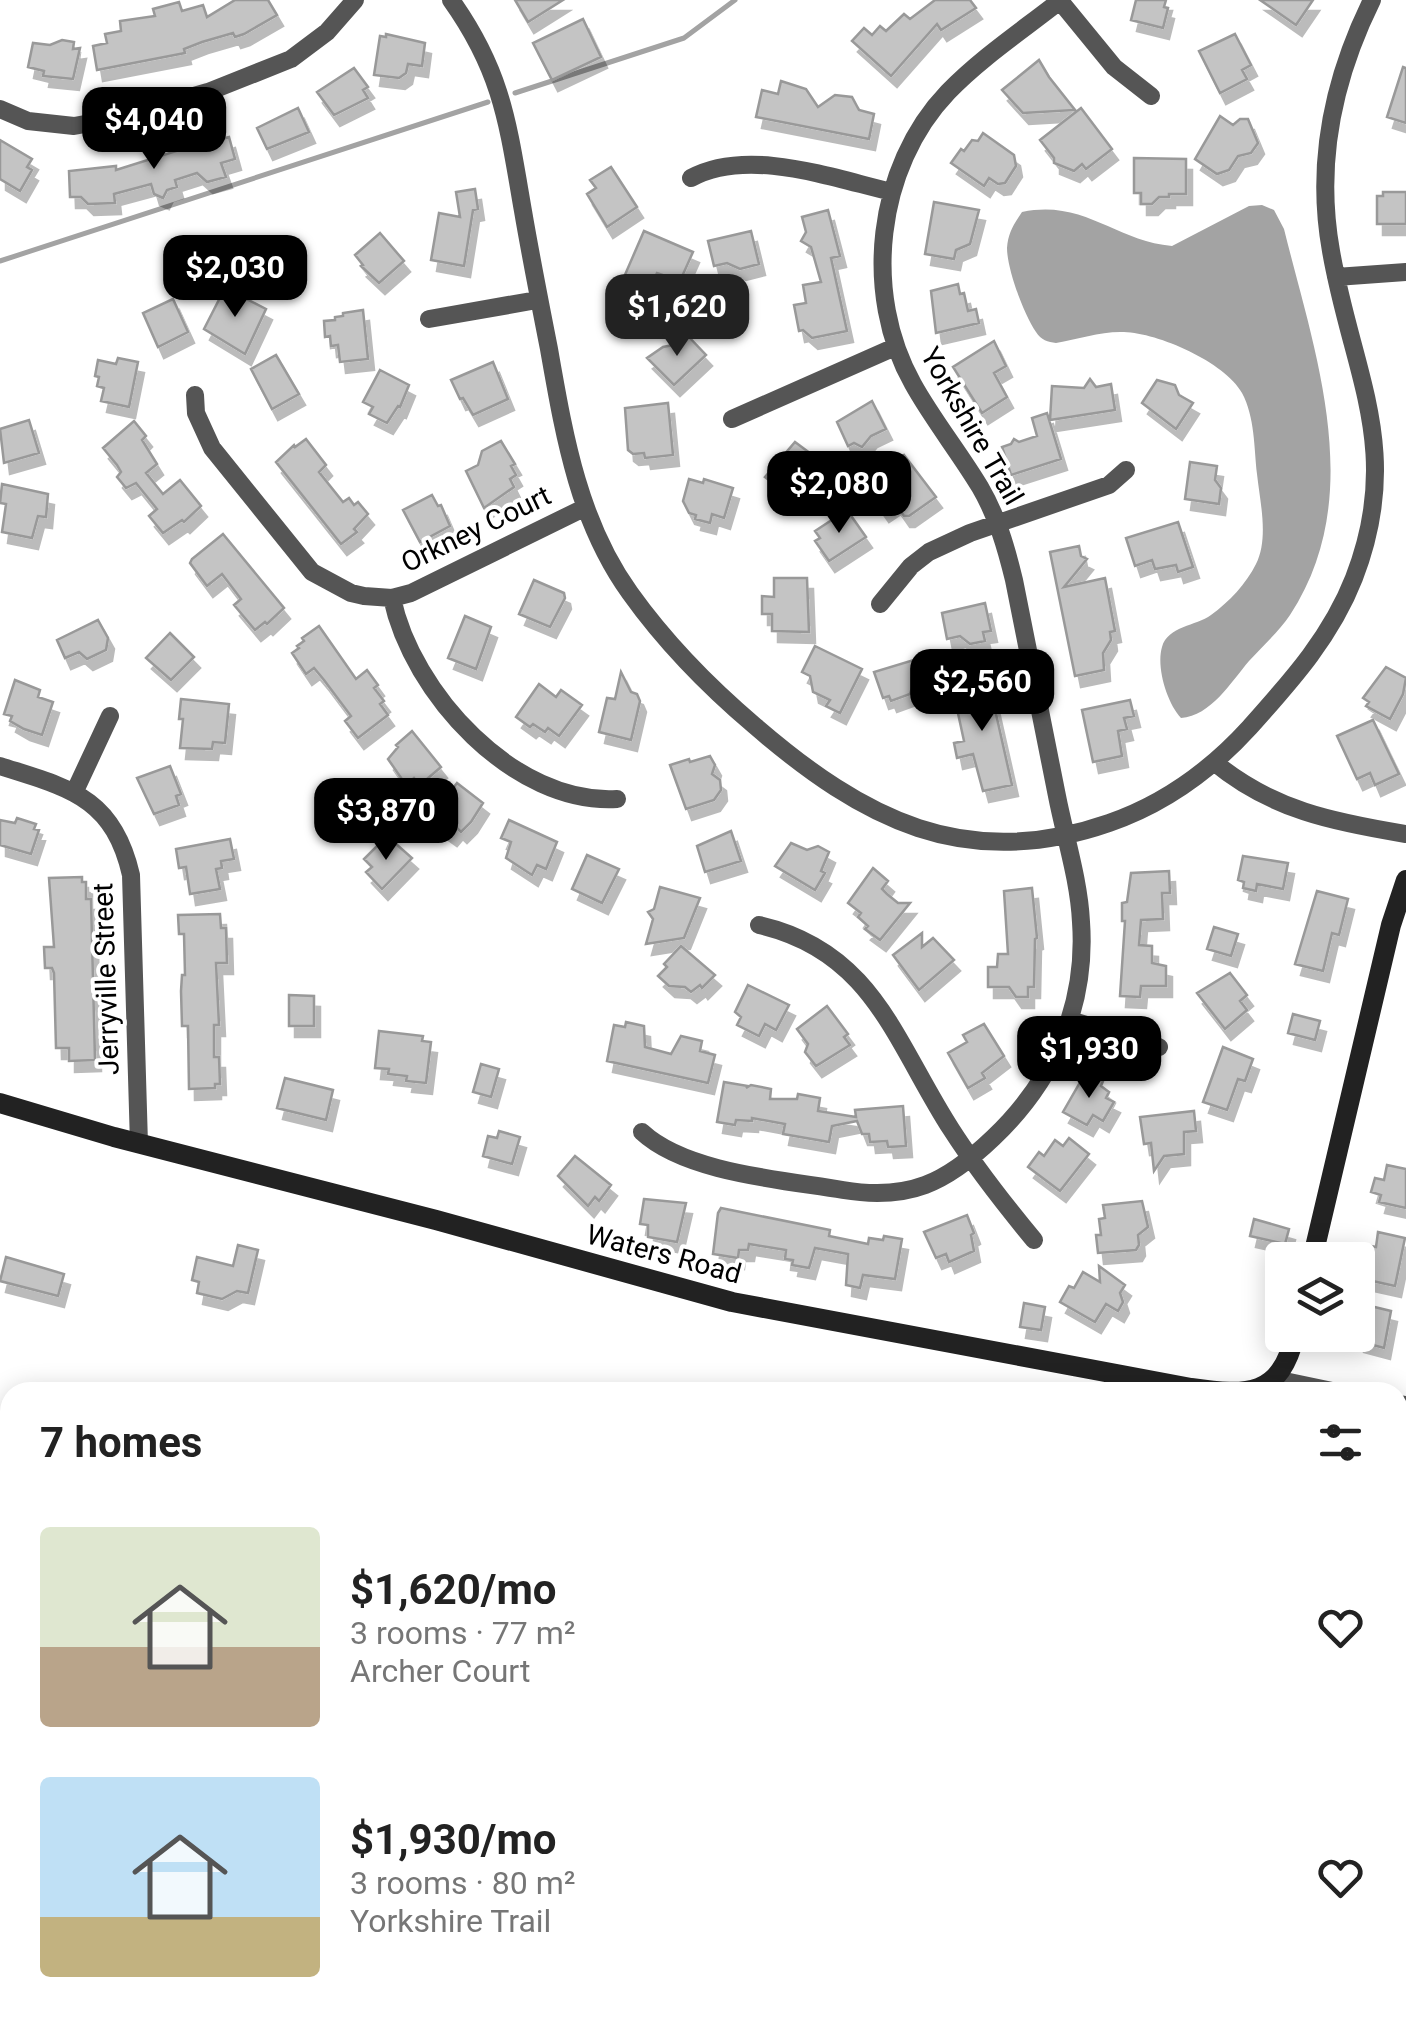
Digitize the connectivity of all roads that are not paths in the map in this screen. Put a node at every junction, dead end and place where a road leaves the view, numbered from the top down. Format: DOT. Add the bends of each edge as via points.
graph roads {
  1 [pos="355,0"];
  2 [pos="450,0"];
  3 [pos="1060,0"];
  4 [pos="1372,0"];
  5 [pos="1151,96"];
  6 [pos="0,109"];
  7 [pos="691,178"];
  8 [pos="892,192"];
  9 [pos="1406,272"];
  10 [pos="1336,277"];
  11 [pos="538,300"];
  12 [pos="429,319"];
  13 [pos="895,347"];
  14 [pos="195,395"];
  15 [pos="732,419"];
  16 [pos="1126,470"];
  17 [pos="584,508"];
  18 [pos="999,525"];
  19 [pos="392,598"];
  20 [pos="880,604"];
  21 [pos="110,716"];
  22 [pos="1214,762"];
  23 [pos="0,766"];
  24 [pos="74,792"];
  25 [pos="617,799"];
  26 [pos="1406,834"];
  27 [pos="1065,837"];
  28 [pos="1406,880"];
  29 [pos="759,925"];
  30 [pos="1070,1020"];
  31 [pos="1159,1047"];
  32 [pos="0,1103"];
  33 [pos="642,1132"];
  34 [pos="139,1144"];
  35 [pos="970,1158"];
  36 [pos="1034,1240"];
  37 [pos="1316,1242"];
  38 [pos="1290,1352"];
  39 [pos="1275,1380"];
  40 [pos="1164,1382"];
  41 [pos="1269,1382"];
  42 [pos="1285,1382"];
  1 -- 6 [label="street" via="291,59 208,92 74,126 28,121"];
  2 -- 11 [label="street" via="476,36 504,107"];
  3 -- 5 [label="street" via="1114,67"];
  3 -- 8 [label="street, Yorkshire Trail" via="945,95 907,152"];
  4 -- 10 [label="street" via="1346,56 1328,134 1326,213"];
  7 -- 8 [label="street" via="722,165 768,166"];
  8 -- 13 [label="street, Yorkshire Trail" via="883,278"];
  9 -- 10 [label="street"];
  10 -- 22 [label="street" via="1375,444 1366,539 1346,600 1312,656"];
  11 -- 12 [label="street"];
  11 -- 17 [label="street"];
  13 -- 15 [label="street"];
  13 -- 18 [label="street, Yorkshire Trail"];
  14 -- 19 [label="street, Orkney Court" via="212,448 312,572 351,593"];
  16 -- 18 [label="street" via="1109,485"];
  17 -- 19 [label="street, Orkney Court"];
  17 -- 27 [label="street" via="620,578 658,628 716,693 815,776 866,808 938,834 1007,843"];
  18 -- 20 [label="street" via="929,552"];
  18 -- 27 [label="street, Yorkshire Trail"];
  19 -- 25 [label="street" via="426,679 485,746 559,792"];
  21 -- 24 [label="street"];
  22 -- 26 [label="street" via="1277,804"];
  22 -- 27 [label="street" via="1150,807"];
  23 -- 24 [label="street, Jerryville Street"];
  24 -- 34 [label="street, Jerryville Street" via="112,827 130,875"];
  27 -- 30 [label="street, Yorkshire Trail" via="1082,921"];
  28 -- 37 [label="street"];
  29 -- 35 [label="street" via="823,948 858,979"];
  30 -- 31 [label="street"];
  30 -- 35 [label="street, Yorkshire Trail" via="1035,1094"];
  32 -- 34 [label="street, Waters Road"];
  33 -- 35 [label="street, Yorkshire Trail" via="672,1155 697,1163 875,1194 922,1188"];
  34 -- 40 [label="street, Waters Road" via="788,1314"];
  35 -- 36 [label="street"];
  38 -- 39 [label="street"];
  39 -- 41 [label="street, Waters Road"];
  39 -- 42 [label="street"];
}
